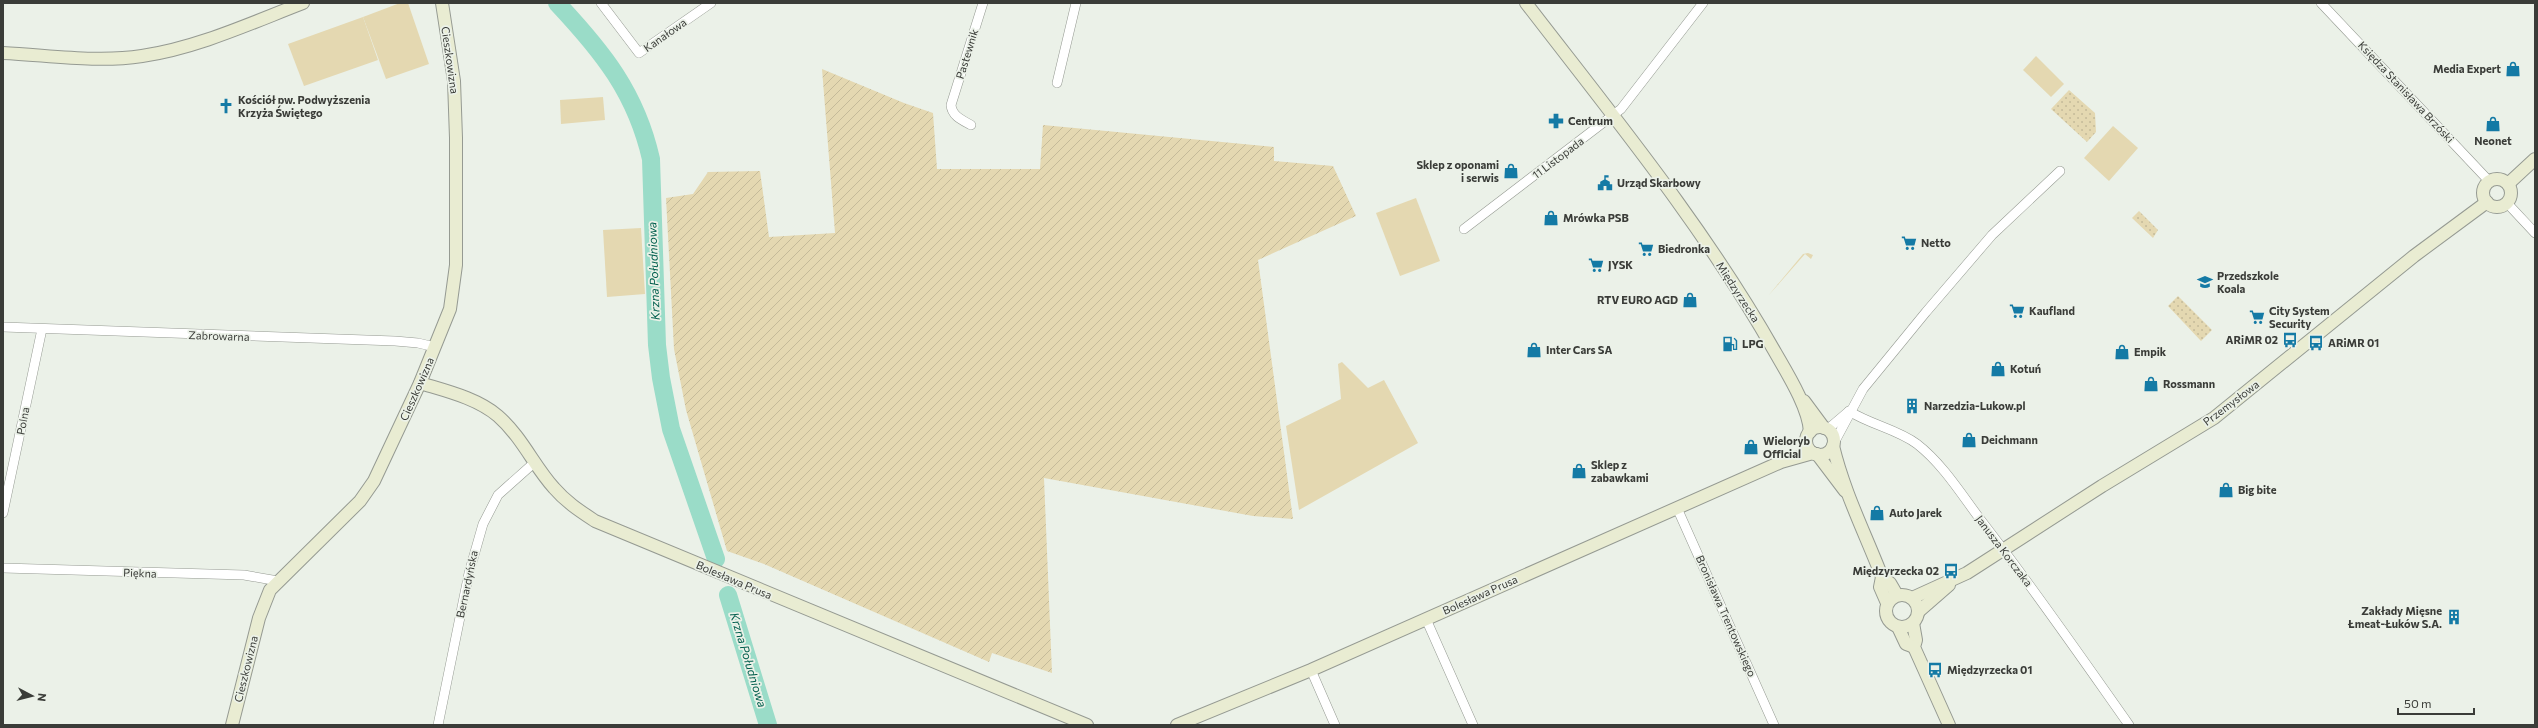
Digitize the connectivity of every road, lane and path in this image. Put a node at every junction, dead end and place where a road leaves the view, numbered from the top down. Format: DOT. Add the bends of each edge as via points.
graph roads {
  1 [pos="303,3"];
  2 [pos="442,3"];
  3 [pos="601,3"];
  4 [pos="711,3"];
  5 [pos="983,3"];
  6 [pos="1076,3"];
  7 [pos="1526,3"];
  8 [pos="1703,3"];
  9 [pos="2321,3"];
  10 [pos="3,53"];
  11 [pos="1057,83"];
  12 [pos="1613,116"];
  13 [pos="971,125"];
  14 [pos="2535,159"];
  15 [pos="2060,171"];
  16 [pos="2489,181"];
  17 [pos="2508,184"];
  18 [pos="2487,202"];
  19 [pos="2507,203"];
  20 [pos="1464,229"];
  21 [pos="2535,233"];
  22 [pos="3,327"];
  23 [pos="42,330"];
  24 [pos="435,348"];
  25 [pos="420,383"];
  26 [pos="1798,394"];
  27 [pos="1849,412"];
  28 [pos="1826,429"];
  29 [pos="1833,444"];
  30 [pos="1812,446"];
  31 [pos="535,462"];
  32 [pos="1846,492"];
  33 [pos="1677,508"];
  34 [pos="3,513"];
  35 [pos="2003,549"];
  36 [pos="3,568"];
  37 [pos="1882,577"];
  38 [pos="1958,578"];
  39 [pos="278,581"];
  40 [pos="1898,595"];
  41 [pos="1912,598"];
  42 [pos="1888,603"];
  43 [pos="1918,612"];
  44 [pos="1426,619"];
  45 [pos="1913,623"];
  46 [pos="1898,627"];
  47 [pos="1914,647"];
  48 [pos="1311,670"];
  49 [pos="232,725"];
  50 [pos="438,725"];
  51 [pos="1086,725"];
  52 [pos="1177,725"];
  53 [pos="1335,725"];
  54 [pos="1472,725"];
  55 [pos="1774,725"];
  56 [pos="1949,725"];
  57 [pos="2129,725"];
  1 -- 10 [label="street" via="188,45 142,56 95,58"];
  2 -- 24 [label="street, Cieszkowizna" via="455,88 456,265 450,309"];
  3 -- 4 [label="street, Kanałowa" via="639,53"];
  5 -- 13 [label="street, Pastewnik" via="951,105 951,110 958,118"];
  6 -- 11 [label="street"];
  7 -- 12 [label="street, Międzyrzecka"];
  8 -- 12 [label="street, 11 Listopada" via="1626,103"];
  9 -- 16 [label="street, Księdza Stanisława Brzóski"];
  12 -- 20 [label="street, 11 Listopada"];
  12 -- 26 [label="street, Międzyrzecka" via="1738,290"];
  14 -- 17 [label="street"];
  15 -- 27 [label="street" via="1980,247 1863,389"];
  16 -- 17 [label="street" via="2501,179"];
  16 -- 18 [label="street" via="2484,189"];
  17 -- 19 [label="street" via="2511,196"];
  18 -- 19 [label="street" via="2494,206"];
  18 -- 35 [label="street, Przemysłowa" via="2414,256 2214,418"];
  19 -- 21 [label="street"];
  22 -- 23 [label="street, Zabrowarna"];
  23 -- 24 [label="street, Zabrowarna" via="394,341 418,343"];
  23 -- 34 [label="street, Polna"];
  24 -- 25 [label="street, Cieszkowizna"];
  25 -- 31 [label="street, Bolesława Prusa" via="478,403 497,415 515,433"];
  25 -- 39 [label="street, Cieszkowizna" via="384,462 366,494"];
  26 -- 28 [label="street, Międzyrzecka"];
  26 -- 30 [label="street, Międzyrzecka"];
  27 -- 28 [label="street"];
  27 -- 29 [label="street"];
  27 -- 35 [label="street, Janusza Korczaka" via="1862,420 1906,436 1922,449 1939,466"];
  28 -- 29 [label="street, Międzyrzecka" via="1833,435"];
  28 -- 30 [label="street" via="1816,428"];
  29 -- 30 [label="street" via="1828,452"];
  29 -- 32 [label="street, Międzyrzecka"];
  30 -- 32 [label="street, Międzyrzecka"];
  30 -- 33 [label="street, Bolesława Prusa"];
  31 -- 50 [label="street, Bernardyńska" via="498,495 481,530 469,573"];
  31 -- 51 [label="street, Bolesława Prusa" via="554,488 572,506 595,521"];
  32 -- 37 [label="street, Międzyrzecka"];
  33 -- 44 [label="street, Bolesława Prusa"];
  33 -- 55 [label="street, Bronisława Trentowskiego"];
  35 -- 38 [label="street, Przemysłowa"];
  35 -- 57 [label="street, Janusza Korczaka"];
  36 -- 39 [label="street, Piękna" via="244,575"];
  37 -- 40 [label="street, Międzyrzecka"];
  37 -- 42 [label="street, Międzyrzecka" via="1880,586"];
  38 -- 41 [label="street, Przemysłowa"];
  38 -- 43 [label="street, Przemysłowa"];
  39 -- 49 [label="street, Cieszkowizna" via="270,590 259,618"];
  40 -- 41 [label="street"];
  40 -- 42 [label="street"];
  41 -- 43 [label="street"];
  42 -- 46 [label="street" via="1886,616"];
  43 -- 45 [label="street"];
  44 -- 48 [label="street, Bolesława Prusa"];
  44 -- 54 [label="street"];
  45 -- 46 [label="street"];
  45 -- 47 [label="street" via="1916,640"];
  46 -- 47 [label="street" via="1906,644"];
  47 -- 56 [label="street"];
  48 -- 52 [label="street, Bolesława Prusa"];
  48 -- 53 [label="street"];
}
